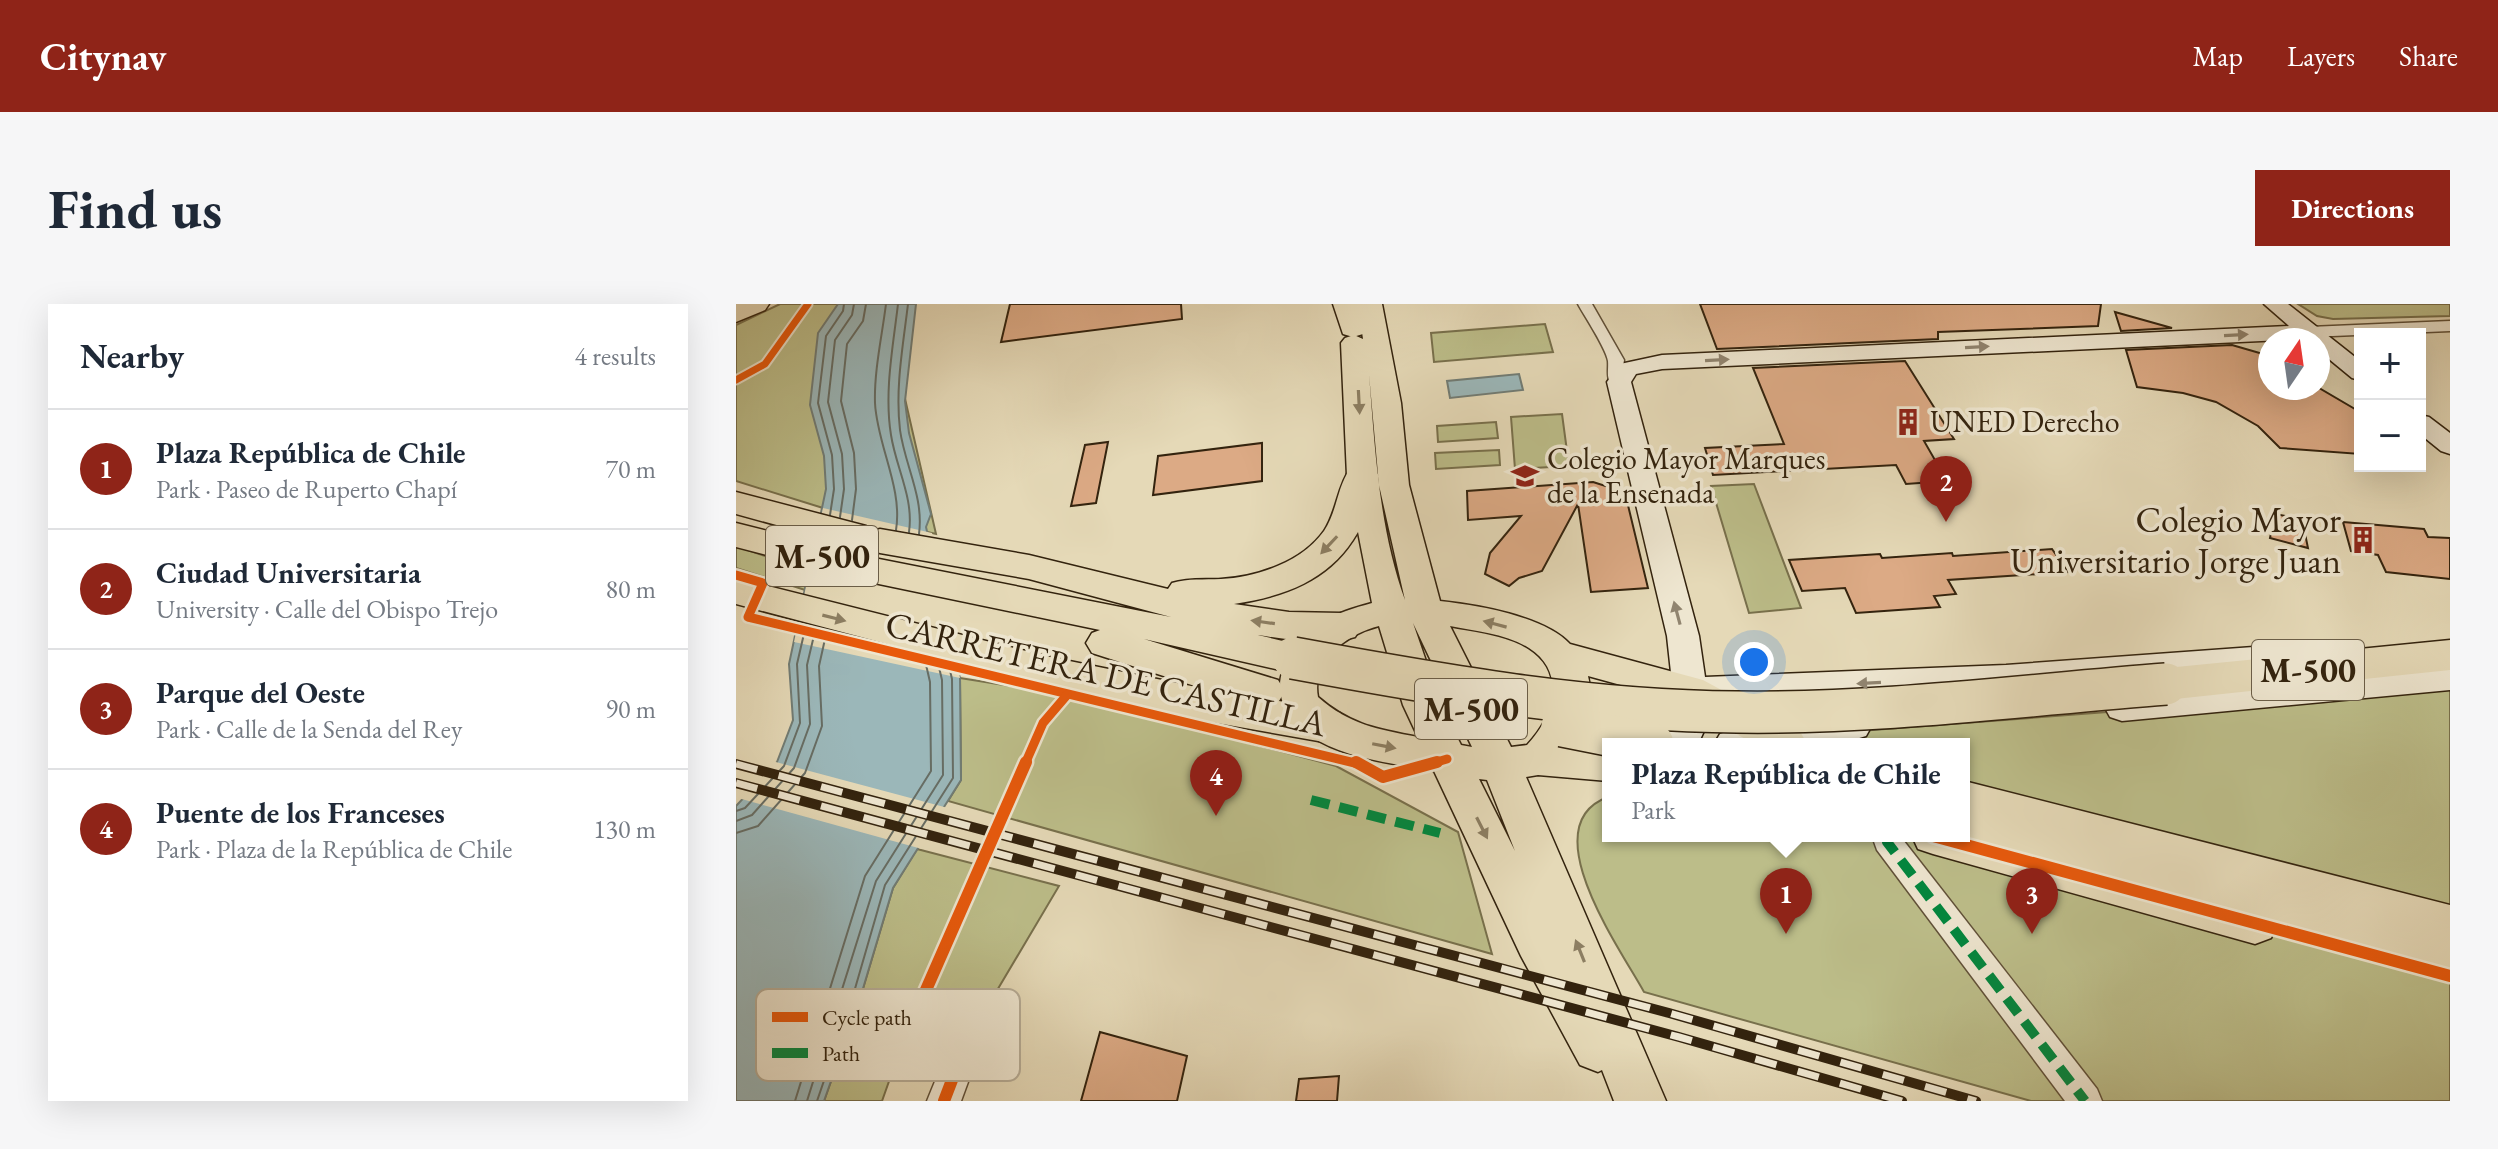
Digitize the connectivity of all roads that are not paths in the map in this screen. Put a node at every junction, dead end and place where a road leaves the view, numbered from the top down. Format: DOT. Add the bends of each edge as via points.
graph roads {
  1 [pos="755,304"];
  2 [pos="1585,304"];
  3 [pos="2275,304"];
  4 [pos="1356,312"];
  5 [pos="736,314"];
  6 [pos="2450,326"];
  7 [pos="2304,328"];
  8 [pos="2330,331"];
  9 [pos="2258,334"];
  10 [pos="2330,349"];
  11 [pos="1612,353"];
  12 [pos="1662,362"];
  13 [pos="2354,368"];
  14 [pos="1619,382"];
  15 [pos="2426,427"];
  16 [pos="2450,446"];
  17 [pos="1362,476"];
  18 [pos="736,503"];
  19 [pos="758,530"];
  20 [pos="881,556"];
  21 [pos="1083,580"];
  22 [pos="747,595"];
  23 [pos="1408,611"];
  24 [pos="1341,627"];
  25 [pos="2450,643"];
  26 [pos="1558,653"];
  27 [pos="2450,655"];
  28 [pos="1293,658"];
  29 [pos="2450,678"];
  30 [pos="1690,690"];
  31 [pos="1312,714"];
  32 [pos="1622,738"];
  33 [pos="1678,738"];
  34 [pos="1775,738"];
  35 [pos="1791,738"];
  36 [pos="1447,759"];
  37 [pos="1519,762"];
  38 [pos="1602,763"];
  39 [pos="1970,800"];
  40 [pos="1970,825"];
  41 [pos="1887,842"];
  42 [pos="1955,842"];
  43 [pos="2450,926"];
  44 [pos="2450,953"];
  45 [pos="2450,976"];
  46 [pos="952,1081"];
  47 [pos="944,1101"];
  48 [pos="1629,1101"];
  49 [pos="1640,1101"];
  50 [pos="2085,1101"];
  1 -- 5 [label="highway"];
  2 -- 11 [label="street"];
  3 -- 7 [label="main road"];
  4 -- 17 [label="main road, one-way"];
  4 -- 23 [label="main road" via="1387,403"];
  6 -- 8 [label="street"];
  12 -- 9 [label="main road, one-way"];
  10 -- 13 [label="main road"];
  11 -- 12 [label="street"];
  11 -- 14 [label="street"];
  12 -- 14 [label="main road" via="1628,369"];
  30 -- 14 [label="main road, one-way" via="1683,636"];
  15 -- 16 [label="main road"];
  17 -- 21 [label="highway, M-500, one-way" via="1345,527 1327,550 1266,584 1205,594"];
  17 -- 23 [label="main road" via="1382,582"];
  18 -- 19 [label="highway, CARRETERA DE CASTILLA / M-500"];
  19 -- 20 [label="highway, CARRETERA DE CASTILLA / M-500"];
  20 -- 21 [label="highway, M-500" via="1029,567"];
  20 -- 28 [label="highway, CARRETERA DE CASTILLA / M-500" via="1068,611"];
  20 -- 31 [label="highway, M-500" via="948,597 1027,618"];
  24 -- 21 [label="highway, M-500, one-way" via="1289,626 1217,615"];
  22 -- 31 [label="highway, one-way" via="1172,699"];
  23 -- 24 [label="main road"];
  26 -- 23 [label="main road, one-way" via="1539,637 1477,619"];
  23 -- 36 [label="main road" via="1422,705"];
  23 -- 37 [label="main road"];
  24 -- 31 [label="main road" via="1322,640 1298,679"];
  25 -- 30 [label="main road, one-way" via="2135,669"];
  26 -- 30 [label="main road"];
  26 -- 37 [label="main road" via="1573,678 1571,713 1557,740"];
  27 -- 28 [label="highway, M-500, bridge" via="2166,684 1802,711 1671,710 1548,701"];
  28 -- 32 [label="highway, M-500, bridge" via="1405,696"];
  29 -- 35 [label="main road" via="1823,729"];
  30 -- 33 [label="main road" via="1693,718"];
  30 -- 34 [label="main road"];
  31 -- 36 [label="main road, one-way" via="1363,742"];
  36 -- 37 [label="main road"];
  36 -- 48 [label="main road, one-way" via="1537,941"];
  37 -- 38 [label="main road"];
  49 -- 37 [label="main road, one-way"];
  39 -- 43 [label="main road"];
  40 -- 44 [label="highway"];
  41 -- 50 [label="street"];
  42 -- 45 [label="main road"];
  46 -- 47 [label="street"];
}
